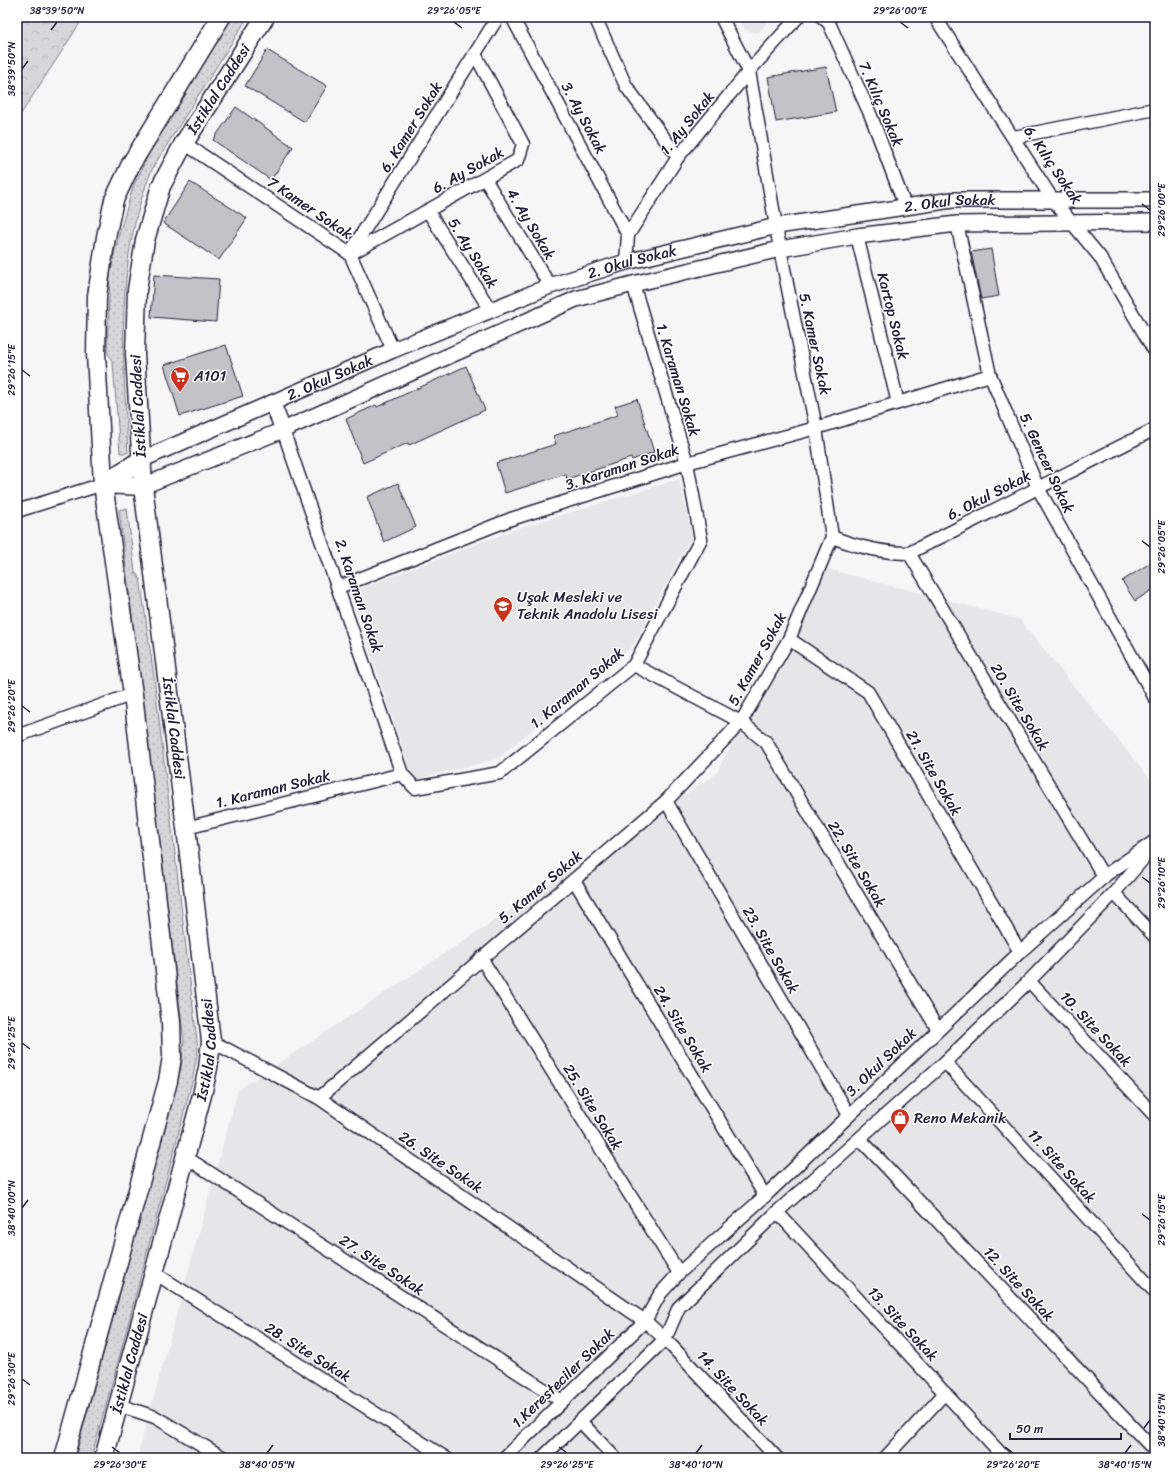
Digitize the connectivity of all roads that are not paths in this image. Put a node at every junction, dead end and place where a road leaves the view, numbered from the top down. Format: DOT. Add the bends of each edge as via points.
graph roads {
  1 [pos="221,17"];
  2 [pos="265,17"];
  3 [pos="498,17"];
  4 [pos="512,17"];
  5 [pos="595,17"];
  6 [pos="721,17"];
  7 [pos="798,17"];
  8 [pos="822,17"];
  9 [pos="934,17"];
  10 [pos="475,54"];
  11 [pos="749,71"];
  12 [pos="1154,108"];
  13 [pos="1014,137"];
  14 [pos="184,143"];
  15 [pos="678,157"];
  16 [pos="485,179"];
  17 [pos="1053,200"];
  18 [pos="1155,200"];
  19 [pos="905,206"];
  20 [pos="428,211"];
  21 [pos="1155,222"];
  22 [pos="1074,223"];
  23 [pos="957,224"];
  24 [pos="777,226"];
  25 [pos="628,235"];
  26 [pos="857,236"];
  27 [pos="780,249"];
  28 [pos="350,254"];
  29 [pos="626,262"];
  30 [pos="633,284"];
  31 [pos="550,286"];
  32 [pos="491,311"];
  33 [pos="393,350"];
  34 [pos="1155,352"];
  35 [pos="990,375"];
  36 [pos="898,403"];
  37 [pos="273,404"];
  38 [pos="816,428"];
  39 [pos="1155,429"];
  40 [pos="283,430"];
  41 [pos="141,460"];
  42 [pos="687,463"];
  43 [pos="103,484"];
  44 [pos="143,486"];
  45 [pos="1038,488"];
  46 [pos="17,511"];
  47 [pos="832,537"];
  48 [pos="909,553"];
  49 [pos="339,587"];
  50 [pos="789,639"];
  51 [pos="634,665"];
  52 [pos="133,694"];
  53 [pos="1155,698"];
  54 [pos="741,722"];
  55 [pos="17,736"];
  56 [pos="402,774"];
  57 [pos="666,801"];
  58 [pos="186,828"];
  59 [pos="1155,841"];
  60 [pos="1155,845"];
  61 [pos="1104,877"];
  62 [pos="574,880"];
  63 [pos="1114,893"];
  64 [pos="1155,937"];
  65 [pos="1020,952"];
  66 [pos="481,958"];
  67 [pos="1029,981"];
  68 [pos="938,1030"];
  69 [pos="210,1041"];
  70 [pos="945,1062"];
  71 [pos="319,1098"];
  72 [pos="849,1115"];
  73 [pos="1155,1116"];
  74 [pos="860,1139"];
  75 [pos="184,1156"];
  76 [pos="765,1196"];
  77 [pos="777,1212"];
  78 [pos="153,1272"];
  79 [pos="679,1273"];
  80 [pos="1155,1292"];
  81 [pos="645,1321"];
  82 [pos="665,1339"];
  83 [pos="945,1393"];
  84 [pos="562,1401"];
  85 [pos="118,1405"];
  86 [pos="581,1422"];
  87 [pos="1155,1452"];
  88 [pos="1002,1457"];
  89 [pos="64,1458"];
  90 [pos="104,1458"];
  91 [pos="224,1458"];
  92 [pos="446,1458"];
  93 [pos="504,1458"];
  94 [pos="542,1458"];
  95 [pos="615,1458"];
  96 [pos="777,1458"];
  97 [pos="884,1458"];
  1 -- 43 [label="main road, İstiklal Caddesi" via="131,164 114,200 97,296 96,354"];
  2 -- 14 [label="main road, İstiklal Caddesi"];
  3 -- 10 [label="street, 6. Kamer Sokak"];
  4 -- 25 [label="street, 3. Ay Sokak"];
  5 -- 15 [label="street" via="626,86"];
  6 -- 11 [label="street, 5. Kamer Sokak"];
  7 -- 11 [label="street, 1. Ay Sokak"];
  8 -- 19 [label="street, 7. Kılıç Sokak" via="829,23 872,116"];
  9 -- 13 [label="street, 6. Kılıç Sokak"];
  10 -- 16 [label="street, 6. Ay Sokak" via="523,144 518,160"];
  10 -- 28 [label="street, 6. Kamer Sokak"];
  11 -- 15 [label="street, 1. Ay Sokak"];
  11 -- 24 [label="street, 5. Kamer Sokak"];
  12 -- 13 [label="street"];
  13 -- 17 [label="street, 6. Kılıç Sokak"];
  14 -- 28 [label="street, 7 Kamer Sokak"];
  14 -- 41 [label="main road, İstiklal Caddesi" via="161,186 145,240 137,290 135,354"];
  15 -- 25 [label="street, 1. Ay Sokak"];
  16 -- 20 [label="street, 6. Ay Sokak"];
  16 -- 31 [label="street, 4. Ay Sokak"];
  17 -- 18 [label="street, 2. Okul Sokak"];
  17 -- 19 [label="street, 2. Okul Sokak" via="952,200"];
  17 -- 22 [label="street, 6. Kılıç Sokak"];
  19 -- 24 [label="street, 2. Okul Sokak"];
  20 -- 28 [label="street, 6. Ay Sokak"];
  20 -- 32 [label="street, 5. Ay Sokak"];
  21 -- 22 [label="street, 2. Okul Sokak"];
  22 -- 23 [label="street, 2. Okul Sokak"];
  22 -- 34 [label="street, 6. Kılıç Sokak" via="1100,257"];
  23 -- 26 [label="street, 2. Okul Sokak"];
  23 -- 35 [label="street, 5. Gencer Sokak"];
  24 -- 27 [label="street, 5. Kamer Sokak"];
  24 -- 29 [label="street, 2. Okul Sokak"];
  25 -- 29 [label="street, 1. Ay Sokak"];
  26 -- 27 [label="street, 2. Okul Sokak"];
  26 -- 36 [label="street, Kartop Sokak"];
  27 -- 30 [label="street, 2. Okul Sokak"];
  27 -- 38 [label="street, 5. Kamer Sokak"];
  28 -- 33 [label="street, 7 Kamer Sokak"];
  29 -- 30 [label="street"];
  29 -- 31 [label="street, 2. Okul Sokak"];
  30 -- 40 [label="street, 2. Okul Sokak" via="576,299"];
  30 -- 42 [label="street, 1. Karaman Sokak"];
  31 -- 32 [label="street, 2. Okul Sokak"];
  32 -- 33 [label="street, 2. Okul Sokak"];
  33 -- 37 [label="street, 2. Okul Sokak"];
  35 -- 36 [label="street, 3. Karaman Sokak"];
  35 -- 45 [label="street, 5. Gencer Sokak"];
  36 -- 38 [label="street, 3. Karaman Sokak"];
  37 -- 40 [label="street"];
  37 -- 41 [label="street, 2. Okul Sokak"];
  38 -- 42 [label="street, 3. Karaman Sokak"];
  38 -- 47 [label="street, 5. Kamer Sokak"];
  39 -- 45 [label="street, 6. Okul Sokak"];
  40 -- 44 [label="street, 2. Okul Sokak"];
  40 -- 49 [label="street, 2. Karaman Sokak"];
  41 -- 43 [label="main road"];
  41 -- 44 [label="main road, İstiklal Caddesi"];
  42 -- 49 [label="street, 3. Karaman Sokak" via="511,519"];
  42 -- 51 [label="street, 1. Karaman Sokak" via="701,539"];
  43 -- 44 [label="main road"];
  43 -- 46 [label="street"];
  43 -- 52 [label="main road, İstiklal Caddesi"];
  44 -- 58 [label="main road, İstiklal Caddesi"];
  45 -- 48 [label="street, 6. Okul Sokak"];
  45 -- 53 [label="street, 5. Gencer Sokak"];
  47 -- 48 [label="street, 6. Okul Sokak" via="858,547"];
  47 -- 50 [label="street, 5. Kamer Sokak"];
  48 -- 61 [label="street, 20. Site Sokak"];
  49 -- 56 [label="street, 2. Karaman Sokak"];
  50 -- 54 [label="street, 5. Kamer Sokak"];
  50 -- 65 [label="street, 21. Site Sokak" via="868,692"];
  51 -- 54 [label="street, 22. Site Sokak"];
  51 -- 56 [label="street, 1. Karaman Sokak" via="500,773 416,788"];
  52 -- 55 [label="street"];
  52 -- 89 [label="main road, İstiklal Caddesi" via="171,1022 172,1057 168,1081"];
  54 -- 57 [label="street, 5. Kamer Sokak"];
  54 -- 68 [label="street, 22. Site Sokak" via="766,742"];
  56 -- 58 [label="street, 1. Karaman Sokak"];
  57 -- 62 [label="street, 5. Kamer Sokak"];
  57 -- 72 [label="street, 23. Site Sokak"];
  58 -- 69 [label="main road, İstiklal Caddesi"];
  59 -- 61 [label="street, 3. Okul Sokak"];
  60 -- 63 [label="street"];
  61 -- 65 [label="street, 3. Okul Sokak"];
  62 -- 66 [label="street, 5. Kamer Sokak"];
  62 -- 76 [label="street, 24. Site Sokak"];
  63 -- 64 [label="street"];
  63 -- 67 [label="street"];
  65 -- 68 [label="street, 3. Okul Sokak"];
  66 -- 71 [label="street, 5. Kamer Sokak"];
  66 -- 79 [label="street, 25. Site Sokak"];
  67 -- 70 [label="street"];
  67 -- 73 [label="street, 10. Site Sokak"];
  68 -- 72 [label="street, 3. Okul Sokak"];
  69 -- 71 [label="street, 26. Site Sokak"];
  69 -- 75 [label="main road, İstiklal Caddesi" via="208,1068"];
  70 -- 74 [label="street"];
  70 -- 80 [label="street, 11. Site Sokak"];
  71 -- 81 [label="street, 26. Site Sokak"];
  72 -- 76 [label="street, 3. Okul Sokak"];
  74 -- 77 [label="street"];
  74 -- 87 [label="street, 12. Site Sokak"];
  75 -- 78 [label="main road, İstiklal Caddesi"];
  75 -- 84 [label="street, 27. Site Sokak"];
  76 -- 79 [label="street, 3. Okul Sokak"];
  77 -- 82 [label="street" via="679,1307"];
  77 -- 83 [label="street, 13. Site Sokak"];
  78 -- 85 [label="main road, İstiklal Caddesi"];
  78 -- 92 [label="street, 28. Site Sokak"];
  79 -- 81 [label="street, 3. Okul Sokak" via="660,1294"];
  81 -- 82 [label="street, 26. Site Sokak"];
  81 -- 84 [label="street, 1.Keresteciler Sokak"];
  82 -- 86 [label="street"];
  82 -- 96 [label="street, 14. Site Sokak"];
  83 -- 88 [label="street, 13. Site Sokak"];
  83 -- 97 [label="street"];
  84 -- 93 [label="street, 1.Keresteciler Sokak"];
  85 -- 90 [label="main road, İstiklal Caddesi"];
  85 -- 91 [label="street" via="155,1417"];
  86 -- 94 [label="street"];
  86 -- 95 [label="street"];
}
